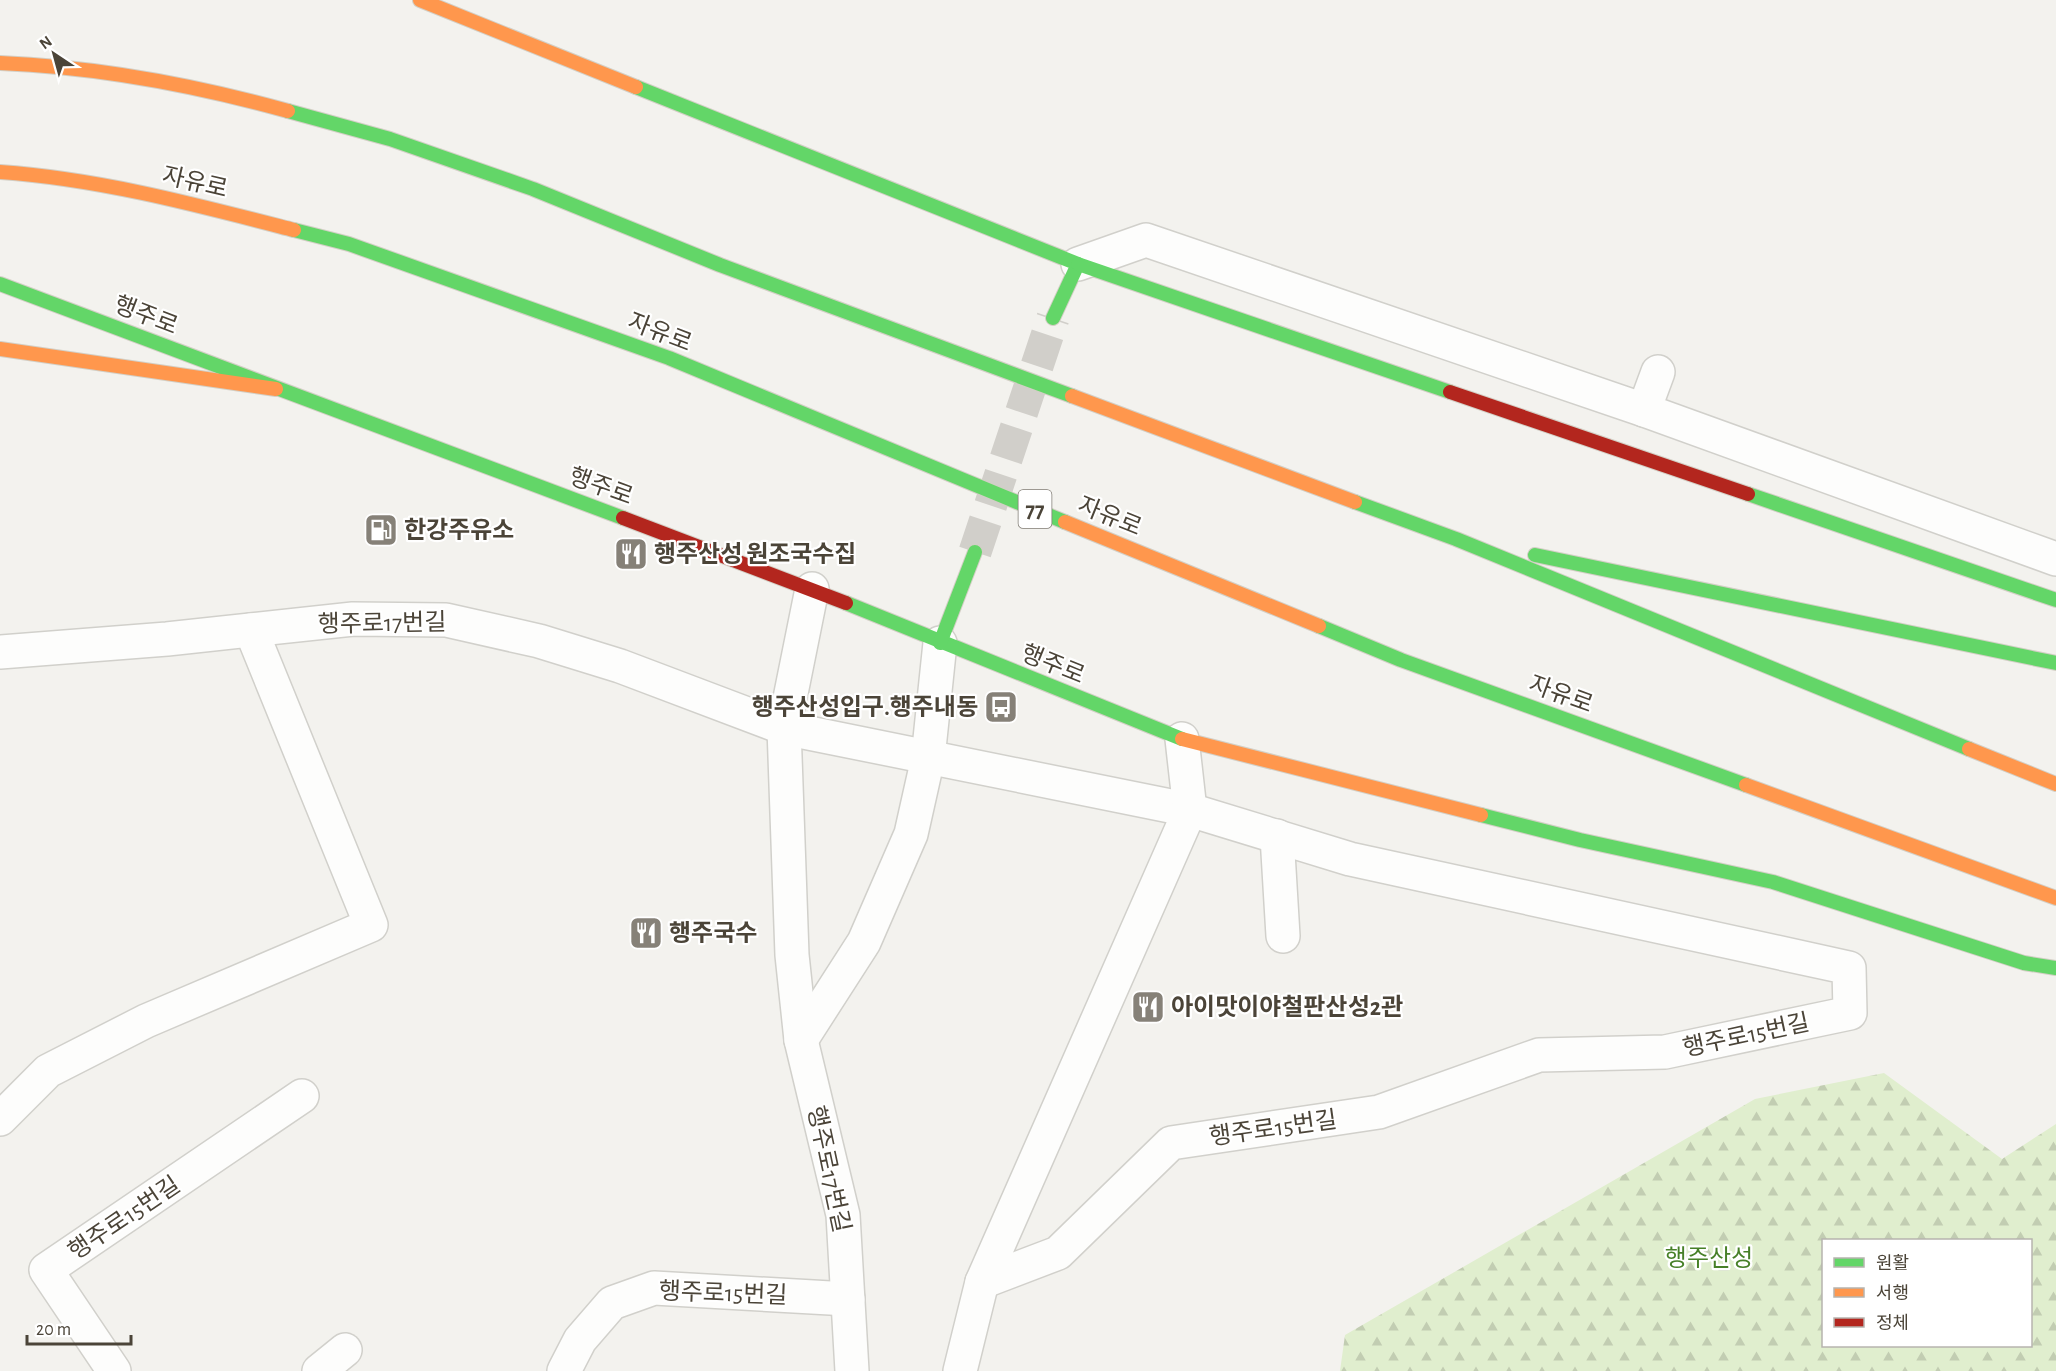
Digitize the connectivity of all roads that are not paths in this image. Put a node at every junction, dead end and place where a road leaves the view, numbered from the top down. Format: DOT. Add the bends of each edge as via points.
graph roads {
  1 [pos="420,0"];
  2 [pos="0,63"];
  3 [pos="0,172"];
  4 [pos="1078,264"];
  5 [pos="0,284"];
  6 [pos="1053,318"];
  7 [pos="0,350"];
  8 [pos="1658,372"];
  9 [pos="276,389"];
  10 [pos="1644,410"];
  11 [pos="1456,539"];
  12 [pos="975,552"];
  13 [pos="2056,559"];
  14 [pos="812,589"];
  15 [pos="2056,600"];
  16 [pos="251,630"];
  17 [pos="940,643"];
  18 [pos="0,652"];
  19 [pos="2056,663"];
  20 [pos="784,728"];
  21 [pos="1182,739"];
  22 [pos="928,758"];
  23 [pos="2056,784"];
  24 [pos="1190,810"];
  25 [pos="1277,836"];
  26 [pos="2056,898"];
  27 [pos="1283,936"];
  28 [pos="2056,968"];
  29 [pos="801,1040"];
  30 [pos="302,1096"];
  31 [pos="0,1119"];
  32 [pos="982,1282"];
  33 [pos="848,1299"];
  34 [pos="345,1350"];
  35 [pos="114,1371"];
  36 [pos="319,1371"];
  37 [pos="564,1371"];
  38 [pos="852,1371"];
  39 [pos="960,1371"];
  1 -- 4 [label="main road"];
  2 -- 11 [label="main road" via="67,66 216,91 390,140 534,189 720,265"];
  3 -- 26 [label="main road, 자유로 / 77" via="55,176 194,204 349,244 494,294 669,358 1401,660"];
  4 -- 6 [label="main road"];
  4 -- 10 [label="street" via="1146,240"];
  4 -- 15 [label="main road"];
  5 -- 9 [label="main road, 행주로"];
  7 -- 9 [label="main road"];
  8 -- 10 [label="street"];
  9 -- 14 [label="main road, 행주로"];
  10 -- 13 [label="street"];
  11 -- 19 [label="main road"];
  11 -- 23 [label="main road"];
  12 -- 17 [label="main road"];
  14 -- 17 [label="main road, 행주로"];
  14 -- 20 [label="street"];
  16 -- 18 [label="street, 행주로17번길"];
  16 -- 20 [label="street, 행주로17번길" via="353,619 446,620 539,641 620,666"];
  16 -- 31 [label="street" via="371,925 146,1021 48,1071"];
  17 -- 21 [label="main road, 행주로"];
  17 -- 22 [label="street"];
  20 -- 22 [label="street, 행주로17번길"];
  20 -- 29 [label="street, 행주로17번길" via="792,955"];
  21 -- 24 [label="street"];
  21 -- 28 [label="main road, 행주로" via="1580,840 1773,882 2024,963"];
  22 -- 24 [label="street, 행주로15번길"];
  22 -- 29 [label="street" via="911,834 864,942"];
  24 -- 25 [label="street, 행주로15번길"];
  24 -- 32 [label="street"];
  25 -- 27 [label="street"];
  25 -- 32 [label="street, 행주로15번길" via="1350,859 1849,968 1850,1013 1665,1052 1539,1055 1379,1112 1171,1143 1058,1253"];
  29 -- 33 [label="street, 행주로17번길" via="843,1215"];
  30 -- 35 [label="street, 행주로15번길" via="46,1270"];
  32 -- 39 [label="street"];
  33 -- 37 [label="street, 행주로15번길" via="654,1288 612,1303 580,1340"];
  33 -- 38 [label="street, 행주로17번길"];
  34 -- 36 [label="street"];
}
